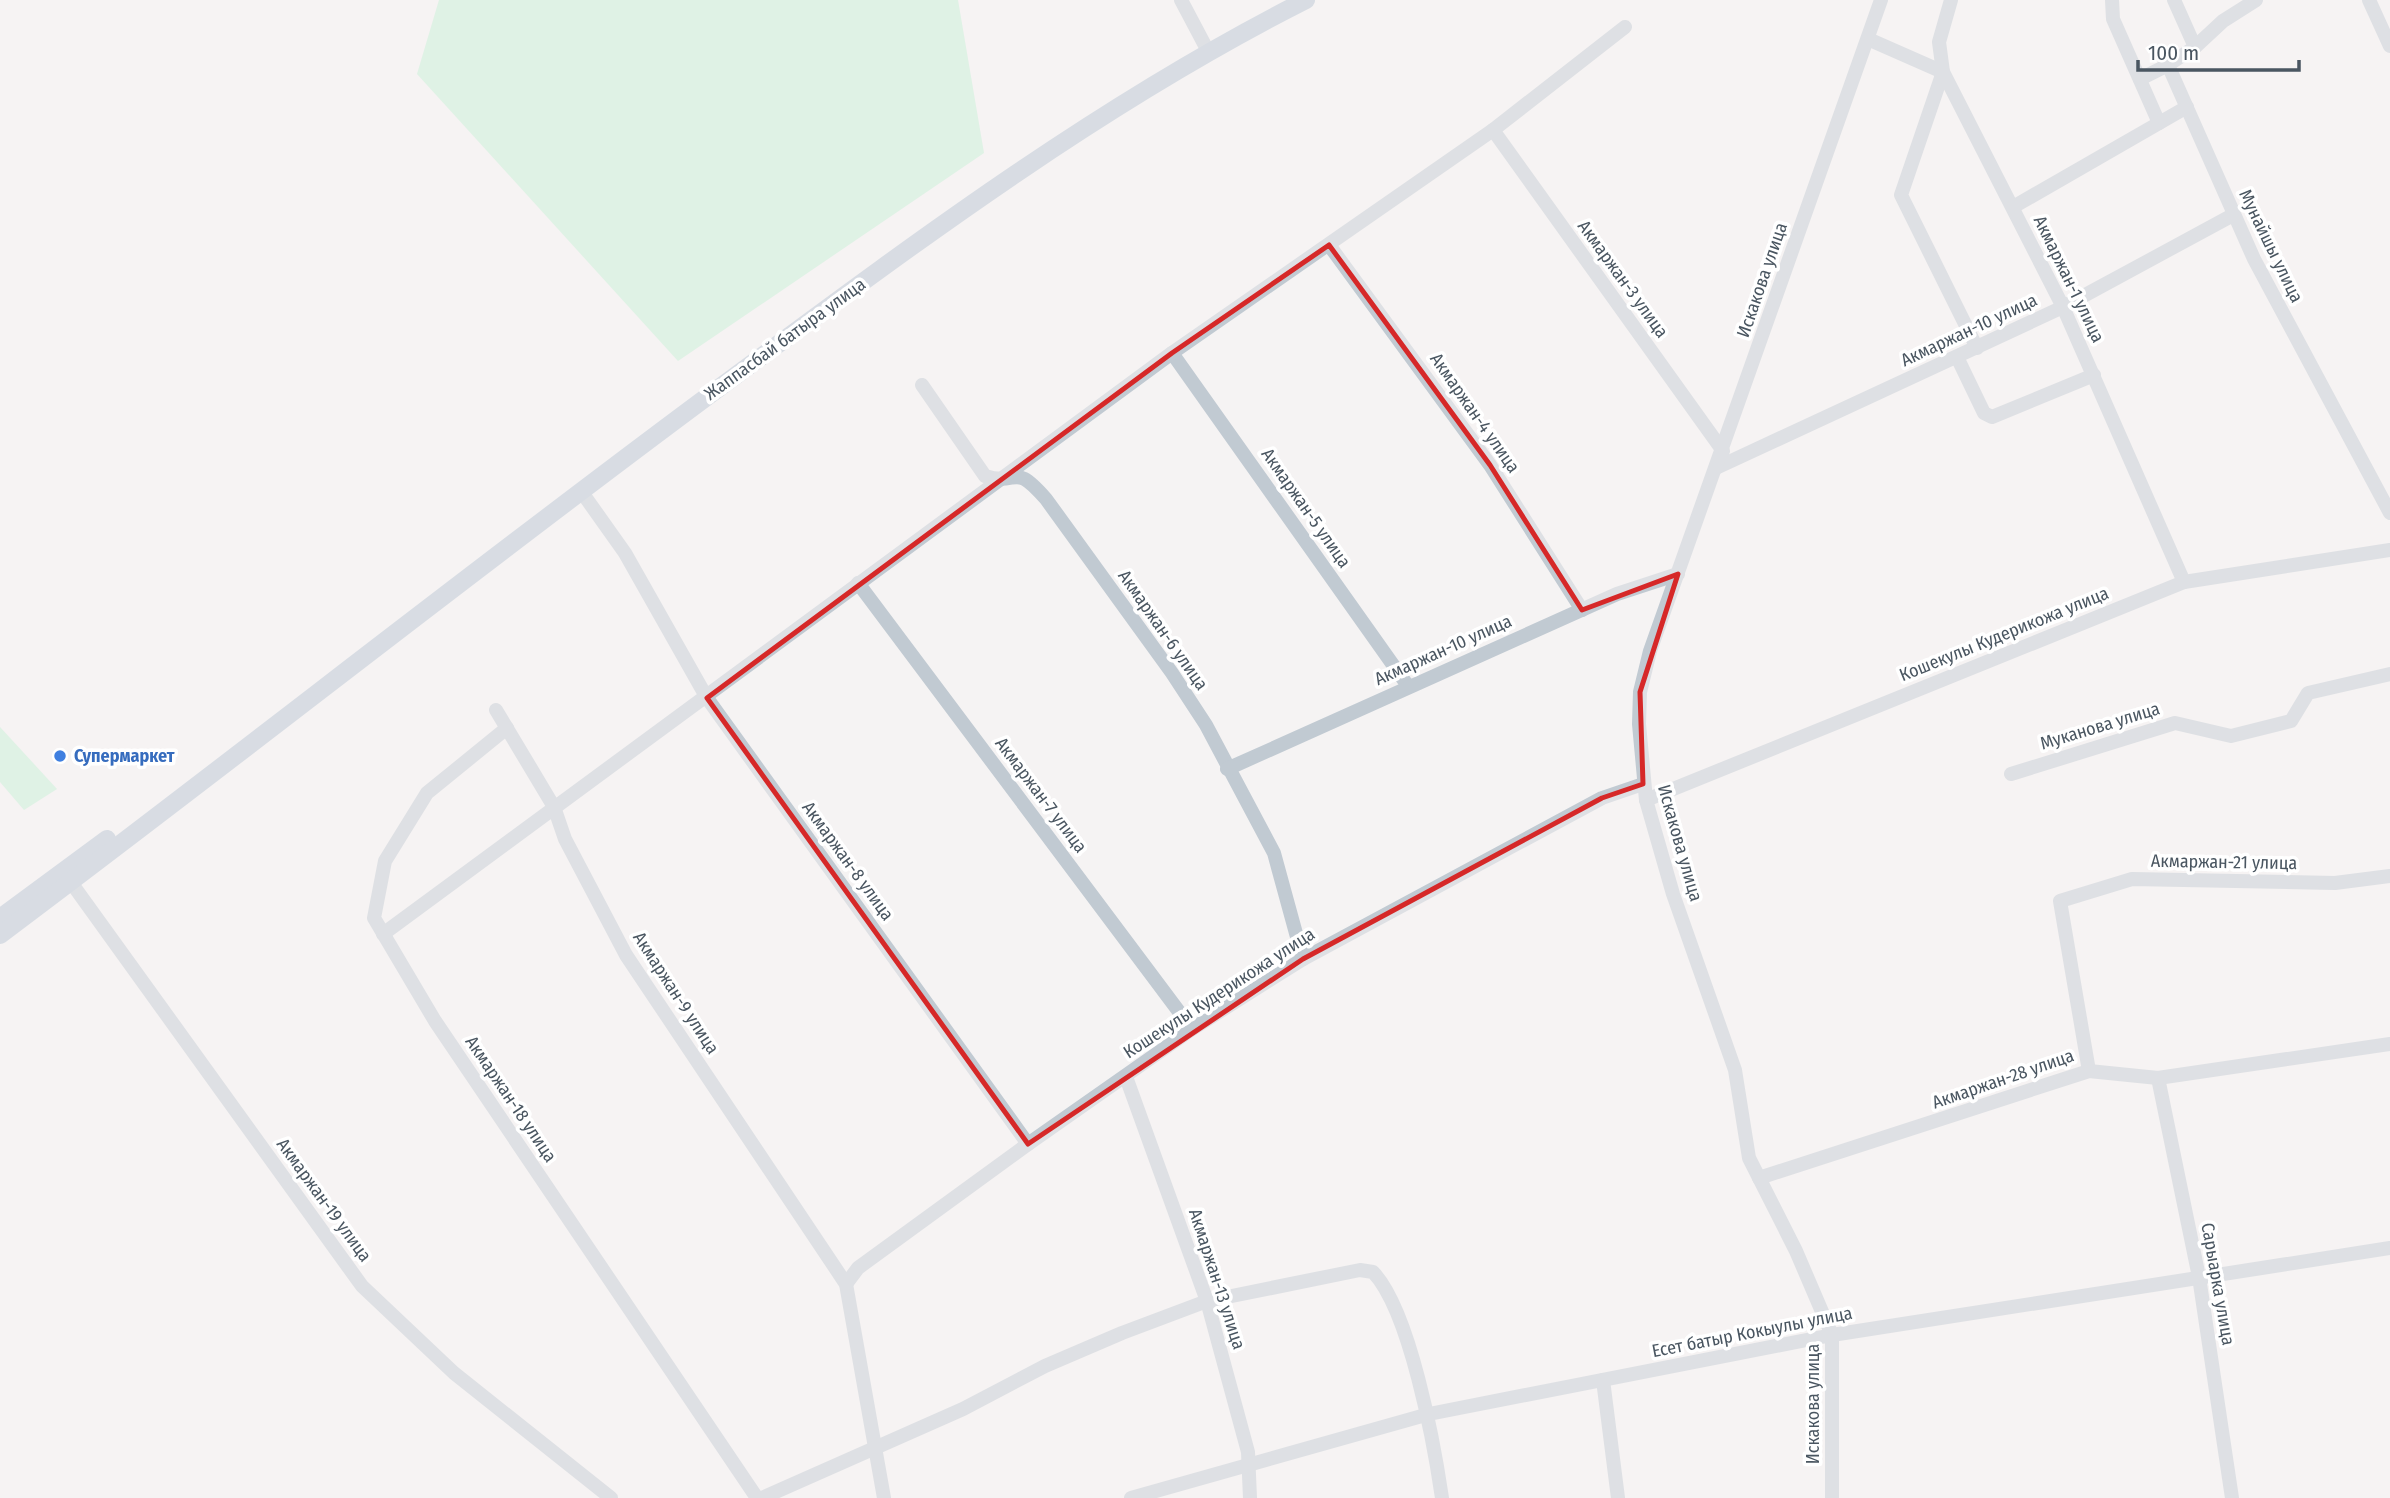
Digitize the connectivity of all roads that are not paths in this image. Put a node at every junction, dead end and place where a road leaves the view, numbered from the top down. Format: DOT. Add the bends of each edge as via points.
graph roads {
  1 [pos="1181,0"];
  2 [pos="1306,0"];
  3 [pos="1881,0"];
  4 [pos="1951,0"];
  5 [pos="2112,0"];
  6 [pos="2174,0"];
  7 [pos="2256,0"];
  8 [pos="2369,0"];
  9 [pos="1625,27"];
  10 [pos="1868,39"];
  11 [pos="2390,46"];
  12 [pos="2195,47"];
  13 [pos="1209,53"];
  14 [pos="2168,65"];
  15 [pos="1943,72"];
  16 [pos="2140,79"];
  17 [pos="2187,107"];
  18 [pos="2160,123"];
  19 [pos="1493,130"];
  20 [pos="2013,207"];
  21 [pos="2233,215"];
  22 [pos="1329,245"];
  23 [pos="2063,307"];
  24 [pos="1977,348"];
  25 [pos="1172,353"];
  26 [pos="1956,357"];
  27 [pos="2094,376"];
  28 [pos="922,386"];
  29 [pos="1723,451"];
  30 [pos="1717,468"];
  31 [pos="998,480"];
  32 [pos="581,491"];
  33 [pos="2390,513"];
  34 [pos="2390,550"];
  35 [pos="1678,574"];
  36 [pos="2184,582"];
  37 [pos="858,583"];
  38 [pos="1581,610"];
  39 [pos="2390,674"];
  40 [pos="1408,686"];
  41 [pos="707,698"];
  42 [pos="496,710"];
  43 [pos="507,727"];
  44 [pos="1227,769"];
  45 [pos="2011,774"];
  46 [pos="1643,784"];
  47 [pos="1646,800"];
  48 [pos="554,807"];
  49 [pos="64,876"];
  50 [pos="2390,876"];
  51 [pos="0,902"];
  52 [pos="0,918"];
  53 [pos="383,934"];
  54 [pos="0,935"];
  55 [pos="1303,959"];
  56 [pos="1192,1029"];
  57 [pos="2390,1044"];
  58 [pos="2089,1071"];
  59 [pos="1126,1077"];
  60 [pos="2158,1078"];
  61 [pos="1028,1144"];
  62 [pos="1759,1178"];
  63 [pos="2389,1252"];
  64 [pos="2199,1278"];
  65 [pos="846,1284"];
  66 [pos="1207,1301"];
  67 [pos="1832,1335"];
  68 [pos="1603,1380"];
  69 [pos="1429,1415"];
  70 [pos="874,1447"];
  71 [pos="1249,1466"];
  72 [pos="611,1498"];
  73 [pos="760,1498"];
  74 [pos="884,1498"];
  75 [pos="1131,1498"];
  76 [pos="1251,1498"];
  77 [pos="1443,1498"];
  78 [pos="1618,1498"];
  79 [pos="1832,1498"];
  80 [pos="2232,1498"];
  1 -- 13 [label="street"];
  2 -- 13 [label="main road, Жаппасбай батыра улица"];
  3 -- 10 [label="street, Искакова улица"];
  4 -- 15 [label="street" via="1939,43"];
  5 -- 16 [label="street" via="2113,19"];
  6 -- 12 [label="street"];
  7 -- 12 [label="street" via="2223,21"];
  8 -- 11 [label="street"];
  9 -- 19 [label="street"];
  10 -- 15 [label="street"];
  10 -- 29 [label="street, Искакова улица"];
  12 -- 14 [label="street"];
  13 -- 32 [label="main road, Жаппасбай батыра улица" via="1105,115 849,290"];
  14 -- 16 [label="street"];
  14 -- 17 [label="street, Мунайшы улица"];
  15 -- 20 [label="street, Акмаржан-1 улица"];
  15 -- 24 [label="street" via="1901,195"];
  16 -- 18 [label="street"];
  17 -- 18 [label="street"];
  17 -- 21 [label="street, Мунайшы улица"];
  18 -- 20 [label="street"];
  19 -- 22 [label="street"];
  19 -- 29 [label="street, Акмаржан-3 улица"];
  20 -- 23 [label="street, Акмаржан-1 улица"];
  21 -- 23 [label="street, Акмаржан-10 улица"];
  21 -- 33 [label="street, Мунайшы улица"];
  22 -- 25 [label="street"];
  22 -- 38 [label="street, Акмаржан-4 улица" via="1490,465"];
  23 -- 24 [label="street, Акмаржан-10 улица"];
  23 -- 27 [label="street, Акмаржан-1 улица"];
  24 -- 26 [label="street, Акмаржан-10 улица"];
  25 -- 31 [label="street"];
  25 -- 40 [label="street, Акмаржан-5 улица"];
  26 -- 27 [label="street" via="1984,413 1992,417"];
  26 -- 30 [label="street, Акмаржан-10 улица"];
  27 -- 36 [label="street, Акмаржан-1 улица"];
  28 -- 31 [label="street" via="985,476"];
  29 -- 30 [label="street, Искакова улица"];
  30 -- 35 [label="street, Искакова улица"];
  31 -- 37 [label="street"];
  31 -- 44 [label="street, Акмаржан-6 улица" via="1017,475 1029,480 1046,499 1172,673 1206,725"];
  32 -- 41 [label="street, Акмаржан-8 улица" via="649,593"];
  32 -- 49 [label="main road, Жаппасбай батыра улица" via="270,730"];
  34 -- 36 [label="street, Кошекулы Кудерикожа улица"];
  35 -- 38 [label="street, Акмаржан-10 улица"];
  35 -- 46 [label="street, Искакова улица" via="1640,692"];
  36 -- 47 [label="street, Кошекулы Кудерикожа улица"];
  37 -- 41 [label="street"];
  37 -- 56 [label="street, Акмаржан-7 улица"];
  38 -- 40 [label="street, Акмаржан-10 улица"];
  39 -- 45 [label="street, Муканова улица" via="2308,693 2291,721 2231,736 2175,723"];
  40 -- 44 [label="street, Акмаржан-10 улица"];
  41 -- 48 [label="street"];
  41 -- 61 [label="street, Акмаржан-8 улица"];
  42 -- 43 [label="street, Акмаржан-9 улица"];
  43 -- 48 [label="street, Акмаржан-9 улица"];
  43 -- 53 [label="street, Акмаржан-18 улица" via="427,793 385,861 374,918"];
  44 -- 55 [label="street, Акмаржан-6 улица" via="1274,853"];
  46 -- 47 [label="street, Искакова улица"];
  46 -- 55 [label="street, Кошекулы Кудерикожа улица" via="1602,797"];
  47 -- 62 [label="street, Искакова улица" via="1673,894 1735,1070 1749,1158"];
  48 -- 53 [label="street"];
  48 -- 65 [label="street, Акмаржан-9 улица" via="565,839 626,955"];
  49 -- 51 [label="main road"];
  49 -- 52 [label="main road"];
  49 -- 54 [label="main road"];
  49 -- 72 [label="street, Акмаржан-19 улица" via="362,1286 454,1373"];
  50 -- 58 [label="street, Акмаржан-21 улица" via="2335,883 2132,879 2060,901"];
  53 -- 73 [label="street, Акмаржан-18 улица" via="435,1020"];
  55 -- 56 [label="street, Кошекулы Кудерикожа улица"];
  56 -- 59 [label="street, Кошекулы Кудерикожа улица"];
  57 -- 60 [label="street, Акмаржан-28 улица"];
  58 -- 60 [label="street, Акмаржан-28 улица"];
  58 -- 62 [label="street, Акмаржан-28 улица"];
  59 -- 61 [label="street, Кошекулы Кудерикожа улица"];
  59 -- 66 [label="street, Акмаржан-13 улица"];
  60 -- 64 [label="street, Сарыарка улица"];
  61 -- 65 [label="street, Кошекулы Кудерикожа улица" via="858,1268"];
  62 -- 67 [label="street, Искакова улица"];
  63 -- 64 [label="street, Есет батыр Кокыулы улица"];
  64 -- 67 [label="street, Есет батыр Кокыулы улица"];
  64 -- 80 [label="street, Сарыарка улица"];
  65 -- 70 [label="street"];
  66 -- 69 [label="street" via="1324,1275 1373,1272 1382,1281 1401,1327"];
  66 -- 70 [label="street" via="1045,1366 963,1409"];
  66 -- 71 [label="street, Акмаржан-13 улица"];
  67 -- 68 [label="street, Есет батыр Кокыулы улица"];
  67 -- 79 [label="street, Искакова улица"];
  68 -- 69 [label="street, Есет батыр Кокыулы улица"];
  68 -- 78 [label="street"];
  69 -- 71 [label="street, Есет батыр Кокыулы улица"];
  69 -- 77 [label="street"];
  70 -- 73 [label="street"];
  70 -- 74 [label="street"];
  71 -- 75 [label="street, Есет батыр Кокыулы улица"];
  71 -- 76 [label="street, Акмаржан-13 улица"];
}
